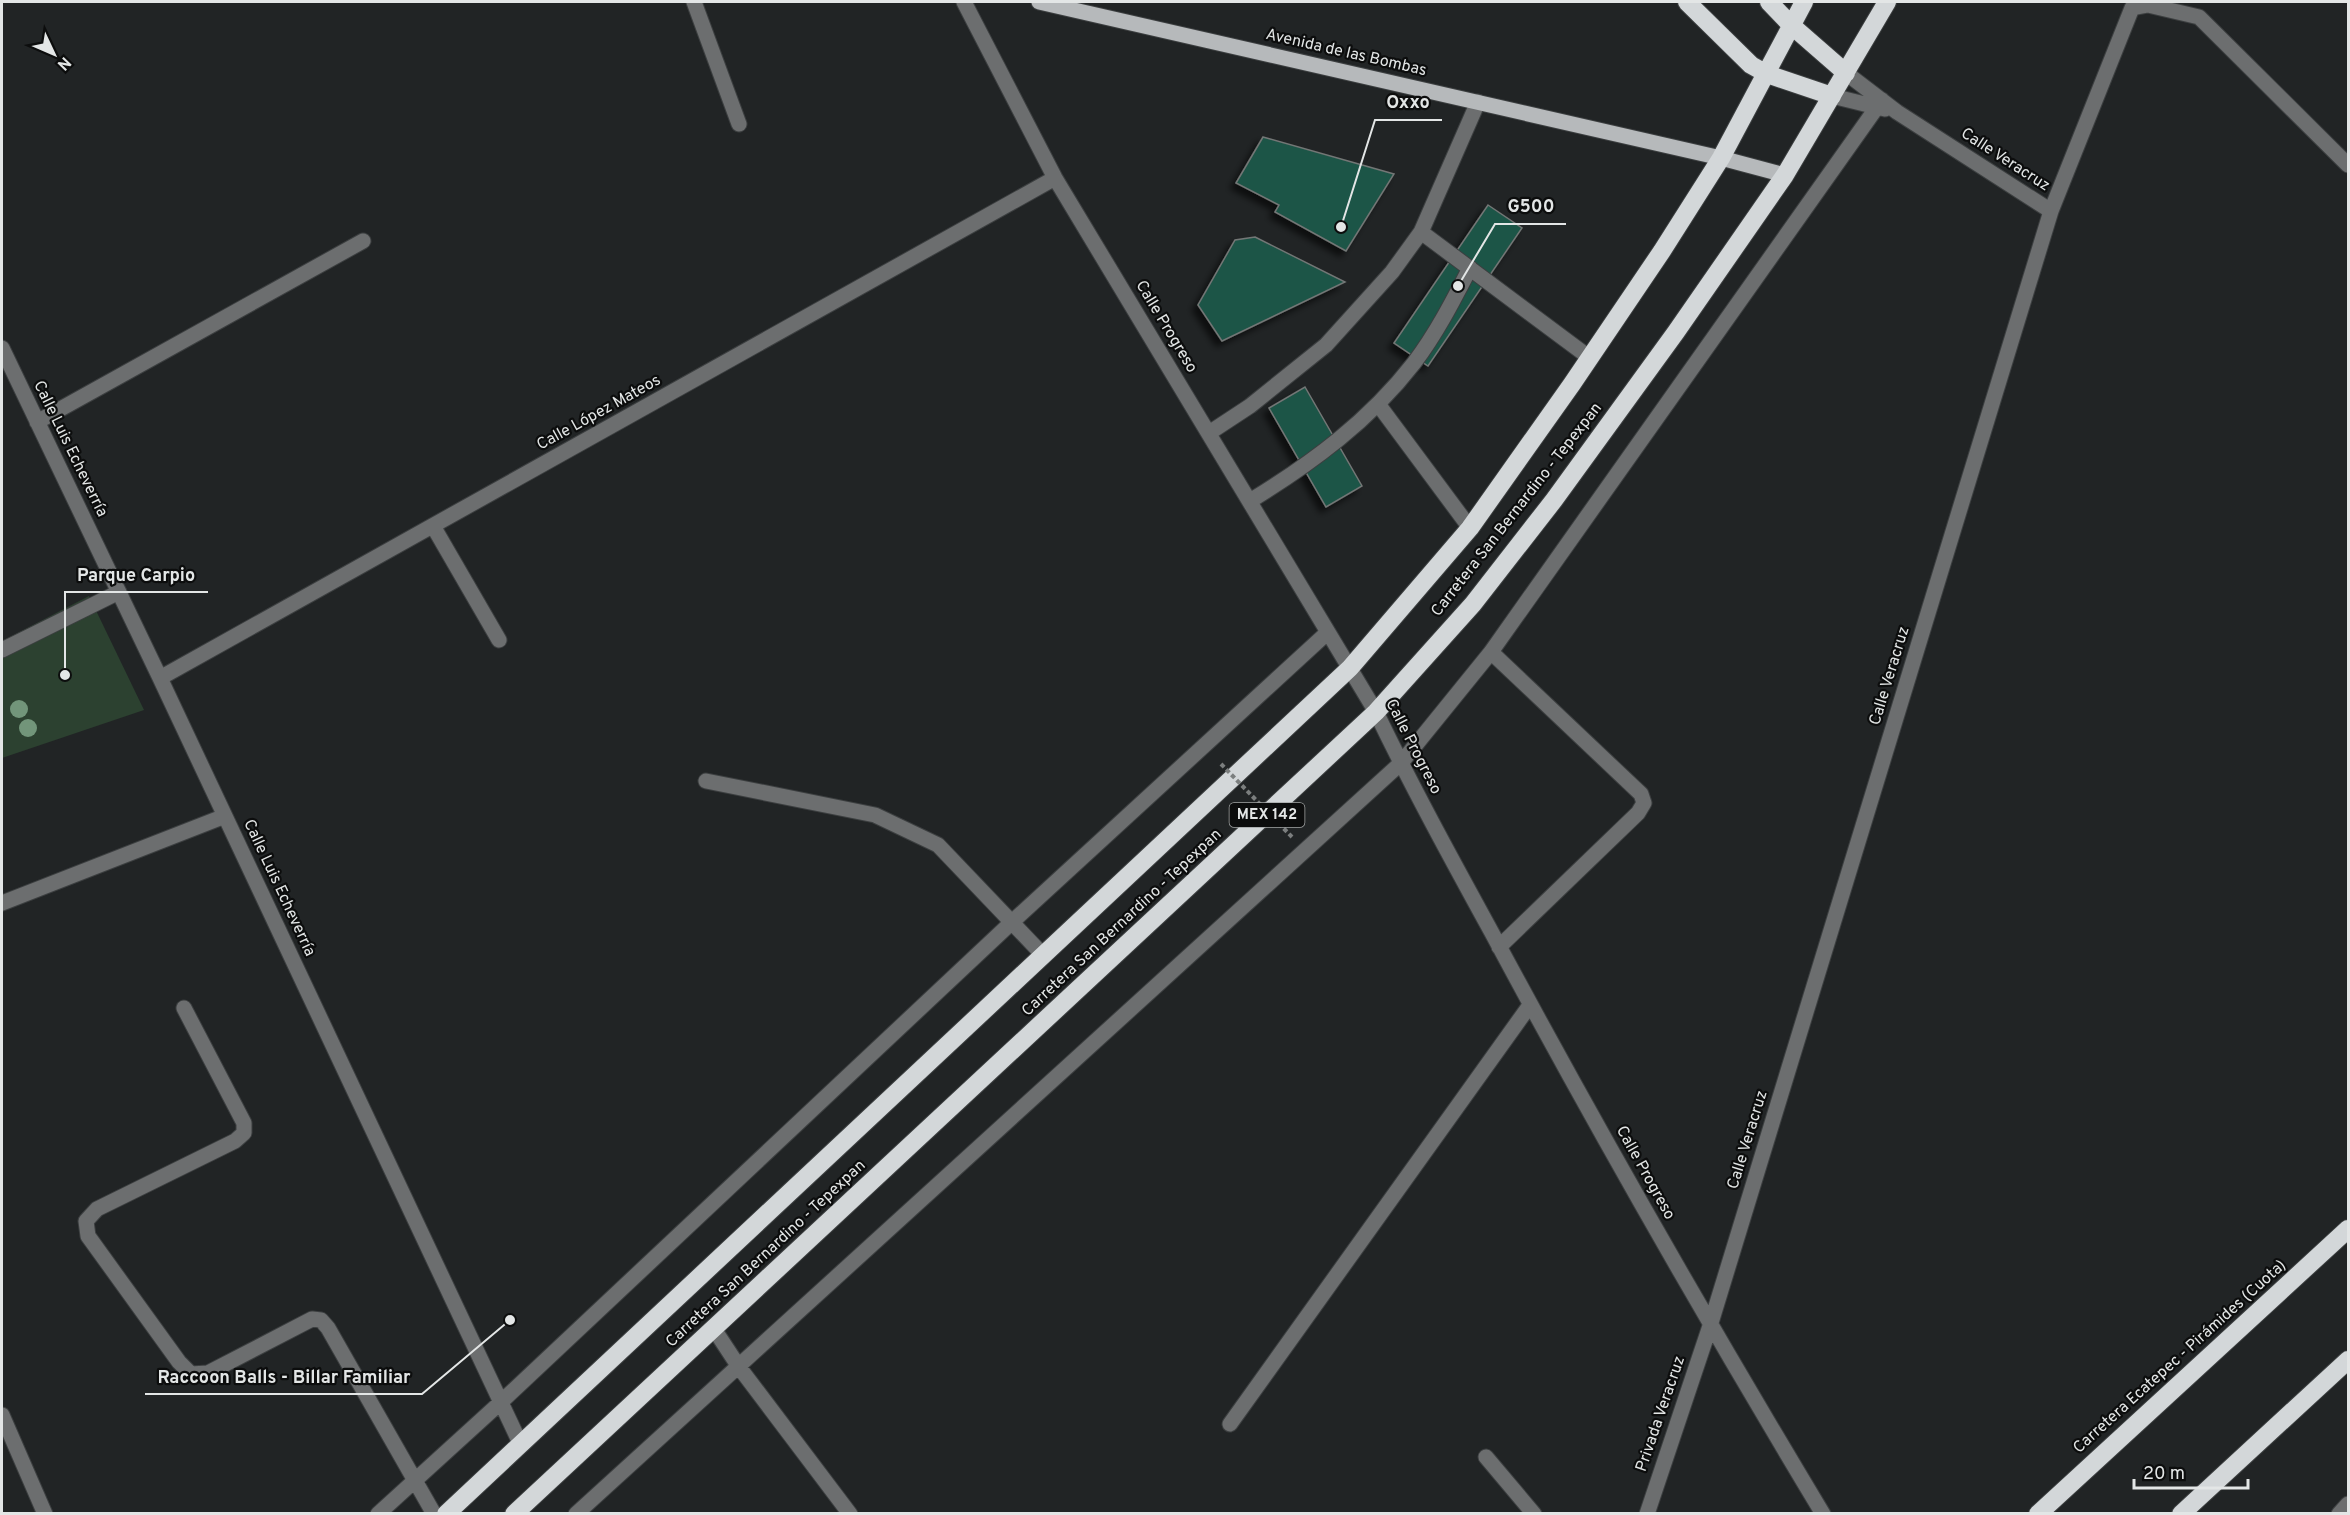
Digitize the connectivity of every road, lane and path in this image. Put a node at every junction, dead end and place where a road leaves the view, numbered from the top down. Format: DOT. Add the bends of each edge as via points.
graph roads {
  1 [pos="694,2"];
  2 [pos="964,2"];
  3 [pos="1039,2"];
  4 [pos="1687,2"];
  5 [pos="1769,2"];
  6 [pos="1804,2"];
  7 [pos="1887,2"];
  8 [pos="2201,2"];
  9 [pos="2199,18"];
  10 [pos="1791,25"];
  11 [pos="1846,73"];
  12 [pos="1767,74"];
  13 [pos="1832,96"];
  14 [pos="1478,102"];
  15 [pos="1880,104"];
  16 [pos="739,124"];
  17 [pos="1721,158"];
  18 [pos="2349,165"];
  19 [pos="1785,175"];
  20 [pos="1055,178"];
  21 [pos="2051,211"];
  22 [pos="1421,232"];
  23 [pos="363,241"];
  24 [pos="1470,268"];
  25 [pos="2,348"];
  26 [pos="1590,358"];
  27 [pos="1378,404"];
  28 [pos="37,422"];
  29 [pos="1209,433"];
  30 [pos="1250,501"];
  31 [pos="433,526"];
  32 [pos="1470,528"];
  33 [pos="119,592"];
  34 [pos="1328,632"];
  35 [pos="499,640"];
  36 [pos="2,650"];
  37 [pos="1491,652"];
  38 [pos="1350,668"];
  39 [pos="160,678"];
  40 [pos="1376,712"];
  41 [pos="1401,763"];
  42 [pos="1221,764"];
  43 [pos="706,781"];
  44 [pos="225,816"];
  45 [pos="1292,837"];
  46 [pos="2,903"];
  47 [pos="1012,922"];
  48 [pos="1499,947"];
  49 [pos="1043,955"];
  50 [pos="1530,1005"];
  51 [pos="184,1008"];
  52 [pos="2349,1229"];
  53 [pos="1710,1326"];
  54 [pos="714,1329"];
  55 [pos="2349,1360"];
  56 [pos="739,1367"];
  57 [pos="501,1402"];
  58 [pos="2,1415"];
  59 [pos="1230,1424"];
  60 [pos="521,1445"];
  61 [pos="1486,1458"];
  62 [pos="414,1480"];
  63 [pos="2349,1504"];
  64 [pos="521,1511"];
  65 [pos="45,1514"];
  66 [pos="378,1514"];
  67 [pos="434,1514"];
  68 [pos="446,1514"];
  69 [pos="576,1514"];
  70 [pos="850,1514"];
  71 [pos="1534,1514"];
  72 [pos="1647,1514"];
  73 [pos="1823,1514"];
  74 [pos="2038,1514"];
  75 [pos="2181,1514"];
  76 [pos="2339,1514"];
  1 -- 16 [label="street"];
  2 -- 20 [label="street, Calle Progreso"];
  3 -- 14 [label="main road, Avenida de las Bombas"];
  4 -- 12 [label="highway" via="1751,65"];
  5 -- 10 [label="highway"];
  6 -- 10 [label="highway, Carretera San Bernardino - Tepexpan / MEX 142"];
  7 -- 11 [label="highway, Carretera San Bernardino - Tepexpan / MEX 142"];
  8 -- 9 [label="street"];
  9 -- 18 [label="street"];
  9 -- 21 [label="street" via="2148,5 2132,8"];
  10 -- 11 [label="highway"];
  10 -- 12 [label="highway, Carretera San Bernardino - Tepexpan / MEX 142"];
  11 -- 13 [label="highway, Carretera San Bernardino - Tepexpan / MEX 142"];
  11 -- 15 [label="street, Calle Veracruz"];
  12 -- 13 [label="highway"];
  12 -- 17 [label="highway, Carretera San Bernardino - Tepexpan / MEX 142"];
  13 -- 15 [label="street, Calle Veracruz"];
  13 -- 19 [label="highway, Carretera San Bernardino - Tepexpan / MEX 142"];
  14 -- 17 [label="main road, Avenida de las Bombas"];
  14 -- 22 [label="street"];
  15 -- 21 [label="street, Calle Veracruz"];
  15 -- 37 [label="street"];
  17 -- 19 [label="main road, Avenida de las Bombas"];
  17 -- 26 [label="highway, Carretera San Bernardino - Tepexpan / MEX 142"];
  19 -- 40 [label="highway, Carretera San Bernardino - Tepexpan / MEX 142" via="1554,500 1473,604"];
  20 -- 29 [label="street, Calle Progreso"];
  20 -- 31 [label="street, Calle López Mateos"];
  21 -- 53 [label="street, Calle Veracruz"];
  22 -- 24 [label="street"];
  22 -- 29 [label="street" via="1386,279 1326,345 1258,400"];
  23 -- 28 [label="street"];
  24 -- 26 [label="street"];
  24 -- 27 [label="street" via="1420,354"];
  25 -- 28 [label="street, Calle Luis Echeverría"];
  26 -- 32 [label="highway, Carretera San Bernardino - Tepexpan / MEX 142"];
  27 -- 30 [label="street" via="1339,441"];
  27 -- 32 [label="street"];
  28 -- 33 [label="street, Calle Luis Echeverría"];
  29 -- 30 [label="street, Calle Progreso"];
  30 -- 34 [label="street, Calle Progreso"];
  31 -- 35 [label="street"];
  31 -- 39 [label="street, Calle López Mateos"];
  32 -- 38 [label="highway, Carretera San Bernardino - Tepexpan / MEX 142"];
  33 -- 36 [label="street"];
  33 -- 39 [label="street, Calle Luis Echeverría"];
  34 -- 38 [label="street, Calle Progreso"];
  34 -- 47 [label="street"];
  37 -- 41 [label="street"];
  37 -- 48 [label="street" via="1641,794 1644,803"];
  38 -- 40 [label="street, Calle Progreso"];
  38 -- 49 [label="highway, Carretera San Bernardino - Tepexpan / MEX 142"];
  39 -- 44 [label="street, Calle Luis Echeverría"];
  40 -- 41 [label="street, Calle Progreso"];
  40 -- 54 [label="highway, Carretera San Bernardino - Tepexpan / MEX 142"];
  41 -- 48 [label="street, Calle Progreso"];
  41 -- 56 [label="street"];
  42 -- 45 [label="path, bridge"];
  43 -- 47 [label="street" via="875,815 938,845"];
  44 -- 46 [label="street"];
  44 -- 57 [label="street, Calle Luis Echeverría"];
  47 -- 49 [label="street"];
  47 -- 57 [label="street"];
  48 -- 50 [label="street, Calle Progreso"];
  49 -- 60 [label="highway, Carretera San Bernardino - Tepexpan / MEX 142"];
  50 -- 53 [label="street, Calle Progreso"];
  50 -- 59 [label="street"];
  51 -- 62 [label="street" via="244,1123 244,1133 97,1209 86,1221 88,1236 190,1374 208,1373 312,1318 321,1320"];
  52 -- 74 [label="highway, Carretera Ecatepec - Pirámides (Cuota)"];
  53 -- 72 [label="street, Privada Veracruz"];
  53 -- 73 [label="street, Calle Progreso"];
  54 -- 56 [label="street"];
  54 -- 64 [label="highway, Carretera San Bernardino - Tepexpan / MEX 142"];
  55 -- 75 [label="highway"];
  56 -- 69 [label="street"];
  56 -- 70 [label="street"];
  57 -- 60 [label="street, Calle Luis Echeverría"];
  57 -- 62 [label="street"];
  58 -- 65 [label="street"];
  60 -- 68 [label="highway, Carretera San Bernardino - Tepexpan / MEX 142"];
  61 -- 71 [label="street"];
  62 -- 66 [label="street"];
  62 -- 67 [label="street"];
  63 -- 76 [label="street"];
}
